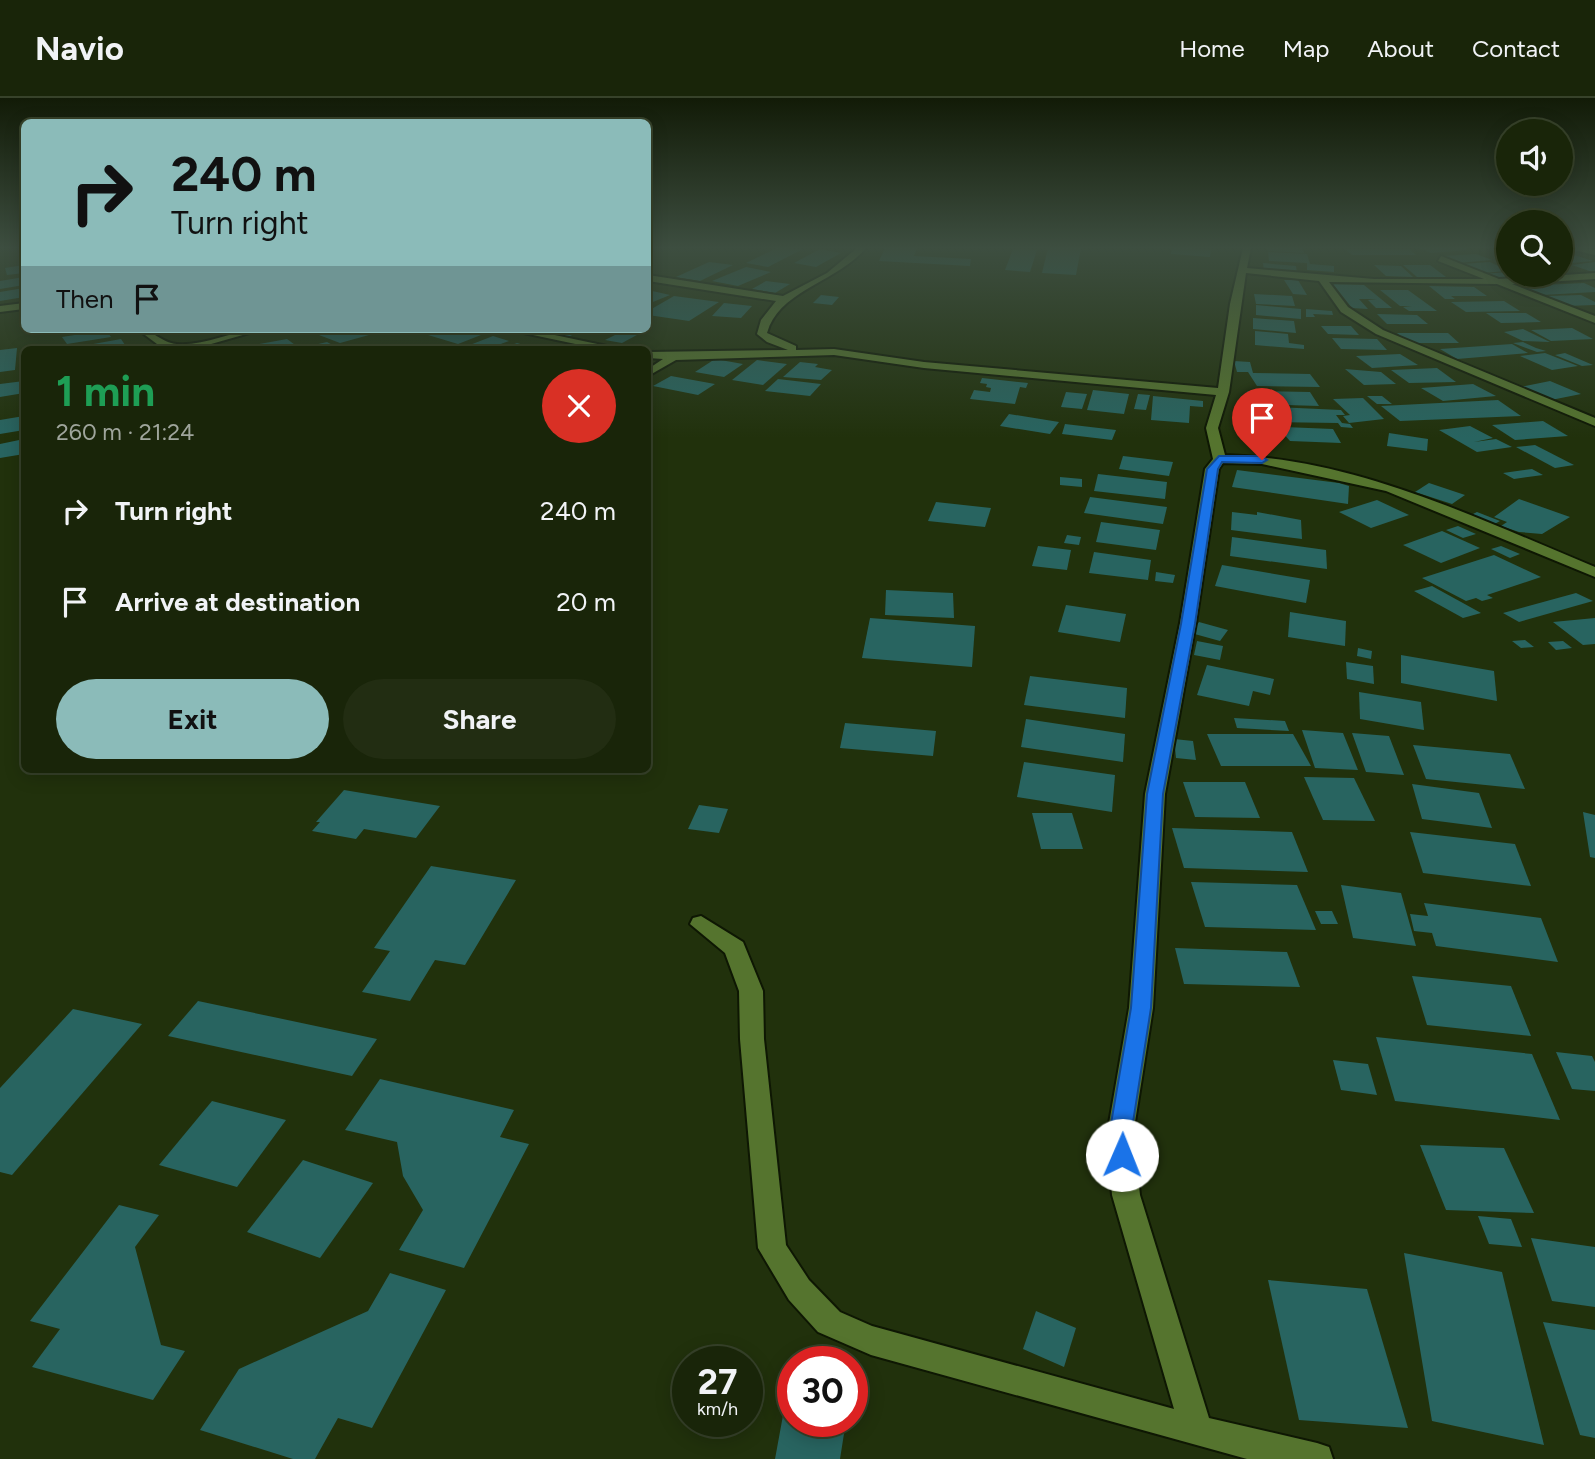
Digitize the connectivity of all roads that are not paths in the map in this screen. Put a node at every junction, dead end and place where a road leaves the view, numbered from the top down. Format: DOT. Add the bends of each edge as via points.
graph roads {
  1 [pos="773,312"];
  2 [pos="1236,312"];
  3 [pos="1347,312"];
  4 [pos="1573,312"];
  5 [pos="1595,320"];
  6 [pos="148,333"];
  7 [pos="245,333"];
  8 [pos="531,333"];
  9 [pos="170,346"];
  10 [pos="189,346"];
  11 [pos="600,346"];
  12 [pos="801,351"];
  13 [pos="651,355"];
  14 [pos="674,357"];
  15 [pos="651,371"];
  16 [pos="1223,392"];
  17 [pos="1595,422"];
  18 [pos="1224,452"];
  19 [pos="1595,572"];
  20 [pos="701,925"];
  21 [pos="1198,1431"];
  22 [pos="1317,1459"];
  1 -- 12 [label="street" via="762,334"];
  2 -- 16 [label="street"];
  3 -- 17 [label="street" via="1402,344"];
  4 -- 5 [label="street"];
  6 -- 9 [label="street"];
  7 -- 10 [label="street"];
  8 -- 11 [label="street"];
  12 -- 14 [label="street"];
  12 -- 16 [label="street"];
  13 -- 14 [label="street"];
  14 -- 15 [label="street"];
  16 -- 18 [label="street" via="1212,428"];
  18 -- 19 [label="street" via="1390,488"];
  18 -- 21 [label="street" via="1212,469 1155,794 1141,1008 1120,1135 1126,1195"];
  20 -- 21 [label="street" via="735,948 751,991 772,1248 799,1290 829,1322 871,1340"];
  21 -- 22 [label="street"];
}
